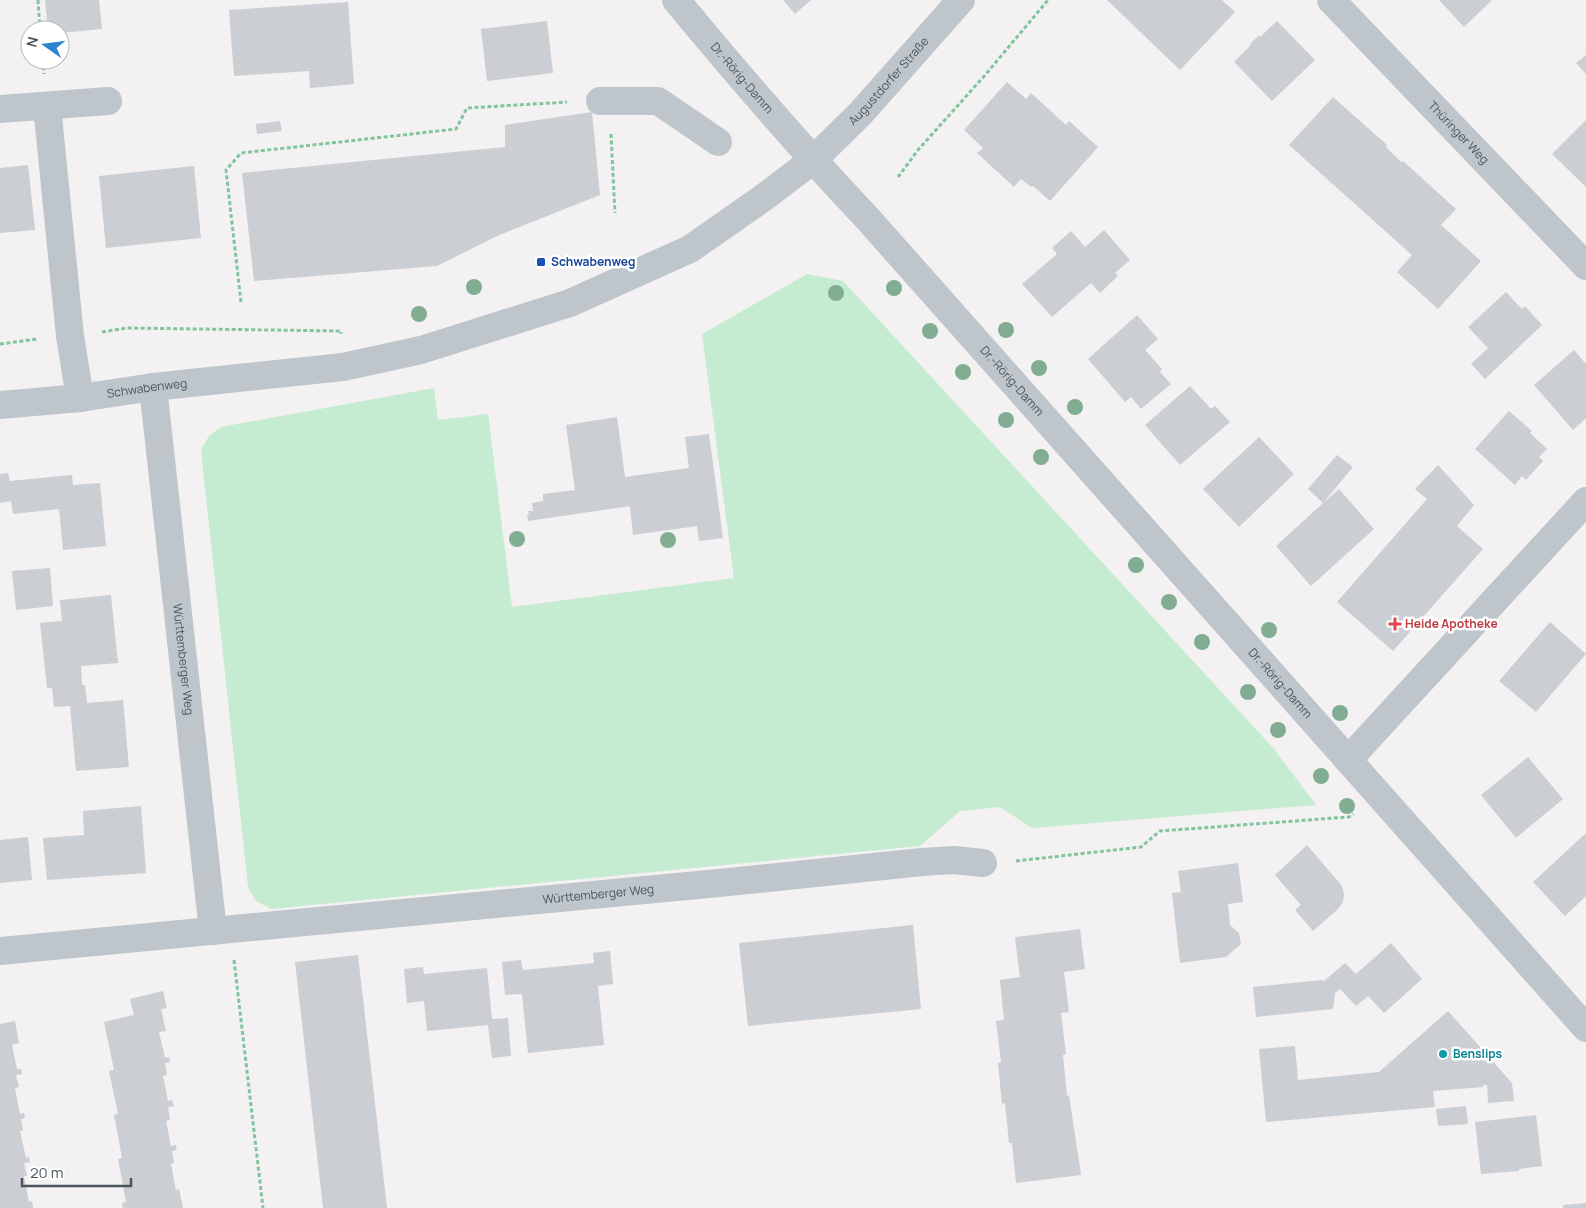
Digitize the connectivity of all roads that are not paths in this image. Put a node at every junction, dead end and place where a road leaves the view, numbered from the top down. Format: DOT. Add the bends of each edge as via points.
graph roads {
  1 [pos="676,0"];
  2 [pos="961,0"];
  3 [pos="1331,0"];
  4 [pos="108,101"];
  5 [pos="600,101"];
  6 [pos="47,106"];
  7 [pos="0,108"];
  8 [pos="718,142"];
  9 [pos="812,160"];
  10 [pos="1586,266"];
  11 [pos="153,387"];
  12 [pos="80,398"];
  13 [pos="0,406"];
  14 [pos="1586,501"];
  15 [pos="1348,760"];
  16 [pos="983,862"];
  17 [pos="222,930"];
  18 [pos="0,951"];
  19 [pos="1586,1028"];
  1 -- 9 [label="street, Dr.-Rörig-Damm"];
  2 -- 9 [label="street, Augustdorfer Straße" via="860,114"];
  3 -- 10 [label="street, Thüringer Weg"];
  4 -- 6 [label="street"];
  5 -- 8 [label="street" via="658,101"];
  6 -- 7 [label="street"];
  6 -- 12 [label="street" via="70,336"];
  9 -- 11 [label="street, Schwabenweg" via="690,249 570,303 421,350 343,368"];
  9 -- 15 [label="street, Dr.-Rörig-Damm" via="868,218"];
  11 -- 12 [label="street, Schwabenweg"];
  11 -- 17 [label="street, Württemberger Weg"];
  12 -- 13 [label="street, Schwabenweg"];
  14 -- 15 [label="street"];
  15 -- 19 [label="street, Dr.-Rörig-Damm"];
  16 -- 17 [label="street, Württemberger Weg" via="922,862"];
  17 -- 18 [label="street, Württemberger Weg"];
}
